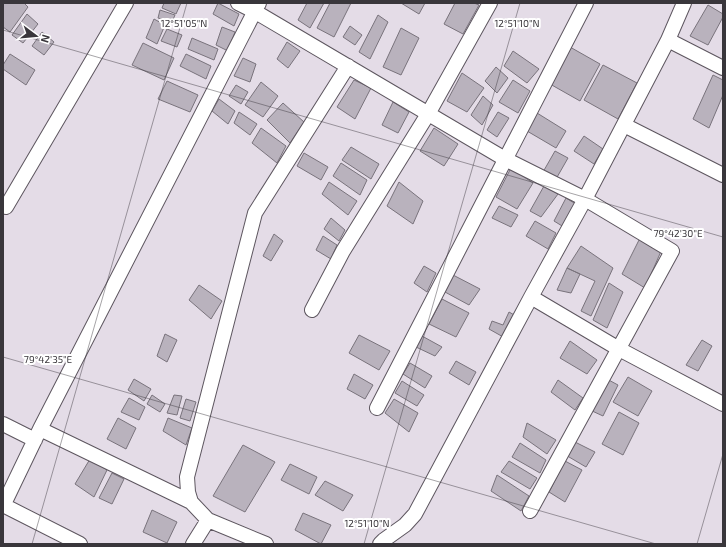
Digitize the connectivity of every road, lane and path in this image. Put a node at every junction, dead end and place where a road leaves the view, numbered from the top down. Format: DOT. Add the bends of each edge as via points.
graph roads {
  1 [pos="126,3"];
  2 [pos="238,3"];
  3 [pos="490,3"];
  4 [pos="586,3"];
  5 [pos="684,3"];
  6 [pos="257,7"];
  7 [pos="668,40"];
  8 [pos="348,66"];
  9 [pos="723,68"];
  10 [pos="428,114"];
  11 [pos="624,125"];
  12 [pos="505,159"];
  13 [pos="723,175"];
  14 [pos="585,199"];
  15 [pos="6,207"];
  16 [pos="531,297"];
  17 [pos="312,310"];
  18 [pos="619,349"];
  19 [pos="723,404"];
  20 [pos="378,408"];
  21 [pos="3,424"];
  22 [pos="38,435"];
  23 [pos="191,502"];
  24 [pos="3,505"];
  25 [pos="530,511"];
  26 [pos="208,520"];
  27 [pos="80,544"];
  28 [pos="193,544"];
  29 [pos="266,544"];
  30 [pos="380,544"];
  1 -- 15 [label="street"];
  2 -- 6 [label="street"];
  3 -- 10 [label="street"];
  4 -- 12 [label="street"];
  5 -- 7 [label="street"];
  6 -- 8 [label="street"];
  6 -- 22 [label="street"];
  7 -- 9 [label="street"];
  7 -- 11 [label="street"];
  8 -- 10 [label="street"];
  8 -- 23 [label="street" via="255,213 187,477"];
  10 -- 12 [label="street"];
  10 -- 17 [label="street" via="343,251"];
  11 -- 13 [label="street"];
  11 -- 14 [label="street"];
  12 -- 14 [label="street"];
  12 -- 20 [label="street"];
  14 -- 16 [label="street"];
  14 -- 18 [label="street" via="672,251"];
  16 -- 18 [label="street"];
  16 -- 30 [label="street" via="414,514 405,525"];
  18 -- 19 [label="street"];
  18 -- 25 [label="street"];
  21 -- 22 [label="street"];
  22 -- 23 [label="street"];
  22 -- 24 [label="street"];
  23 -- 26 [label="street"];
  24 -- 27 [label="street"];
  26 -- 28 [label="street"];
  26 -- 29 [label="street"];
}
